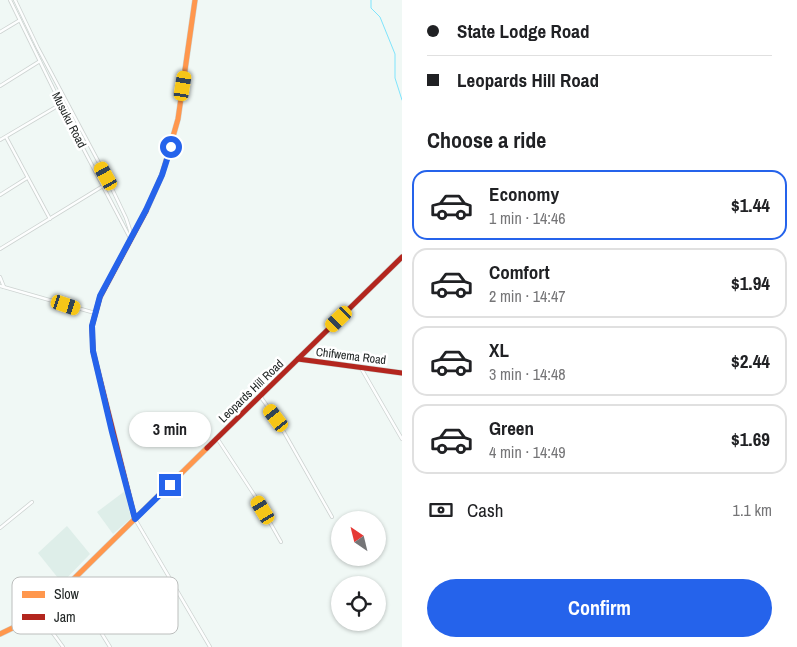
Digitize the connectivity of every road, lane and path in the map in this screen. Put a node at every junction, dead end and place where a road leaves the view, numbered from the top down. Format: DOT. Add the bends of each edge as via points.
graph roads {
  1 [pos="10,0"];
  2 [pos="15,0"];
  3 [pos="195,0"];
  4 [pos="20,20"];
  5 [pos="0,32"];
  6 [pos="40,61"];
  7 [pos="0,86"];
  8 [pos="61,103"];
  9 [pos="6,137"];
  10 [pos="0,140"];
  11 [pos="27,178"];
  12 [pos="103,186"];
  13 [pos="0,195"];
  14 [pos="50,220"];
  15 [pos="131,240"];
  16 [pos="0,249"];
  17 [pos="402,257"];
  18 [pos="0,277"];
  19 [pos="0,286"];
  20 [pos="5,287"];
  21 [pos="95,313"];
  22 [pos="298,359"];
  23 [pos="360,367"];
  24 [pos="402,372"];
  25 [pos="260,396"];
  26 [pos="217,438"];
  27 [pos="402,439"];
  28 [pos="32,502"];
  29 [pos="331,515"];
  30 [pos="135,519"];
  31 [pos="0,528"];
  32 [pos="281,542"];
  33 [pos="75,577"];
  34 [pos="169,577"];
  35 [pos="178,592"];
  36 [pos="12,628"];
  37 [pos="0,634"];
  38 [pos="53,634"];
  39 [pos="102,634"];
  40 [pos="62,647"];
  41 [pos="110,647"];
  42 [pos="210,647"];
  1 -- 4 [label="street, Musuku Road"];
  2 -- 15 [label="street" via="110,184 130,230"];
  3 -- 15 [label="street" via="173,138 162,175"];
  4 -- 5 [label="street"];
  4 -- 6 [label="street, Musuku Road"];
  6 -- 7 [label="street"];
  6 -- 8 [label="street, Musuku Road"];
  8 -- 9 [label="street"];
  8 -- 12 [label="street, Musuku Road"];
  9 -- 10 [label="street"];
  9 -- 11 [label="street"];
  11 -- 13 [label="street"];
  11 -- 14 [label="street"];
  12 -- 14 [label="street"];
  12 -- 15 [label="street, Musuku Road"];
  14 -- 16 [label="street"];
  15 -- 21 [label="street" via="100,296"];
  17 -- 22 [label="street, Leopards Hill Road"];
  18 -- 20 [label="street"];
  19 -- 20 [label="street"];
  20 -- 21 [label="street"];
  21 -- 30 [label="street" via="93,351"];
  22 -- 23 [label="street, Chifwema Road"];
  22 -- 25 [label="street, Leopards Hill Road"];
  23 -- 24 [label="street, Chifwema Road"];
  23 -- 27 [label="street"];
  25 -- 26 [label="street, Leopards Hill Road"];
  25 -- 29 [label="street"];
  26 -- 30 [label="street, Leopards Hill Road"];
  26 -- 32 [label="street"];
  28 -- 31 [label="street"];
  30 -- 33 [label="street, Leopards Hill Road"];
  30 -- 34 [label="street"];
  35 -- 42 [label="street"];
  36 -- 37 [label="street, Leopards Hill Road"];
  38 -- 40 [label="street"];
  39 -- 41 [label="street"];
}
